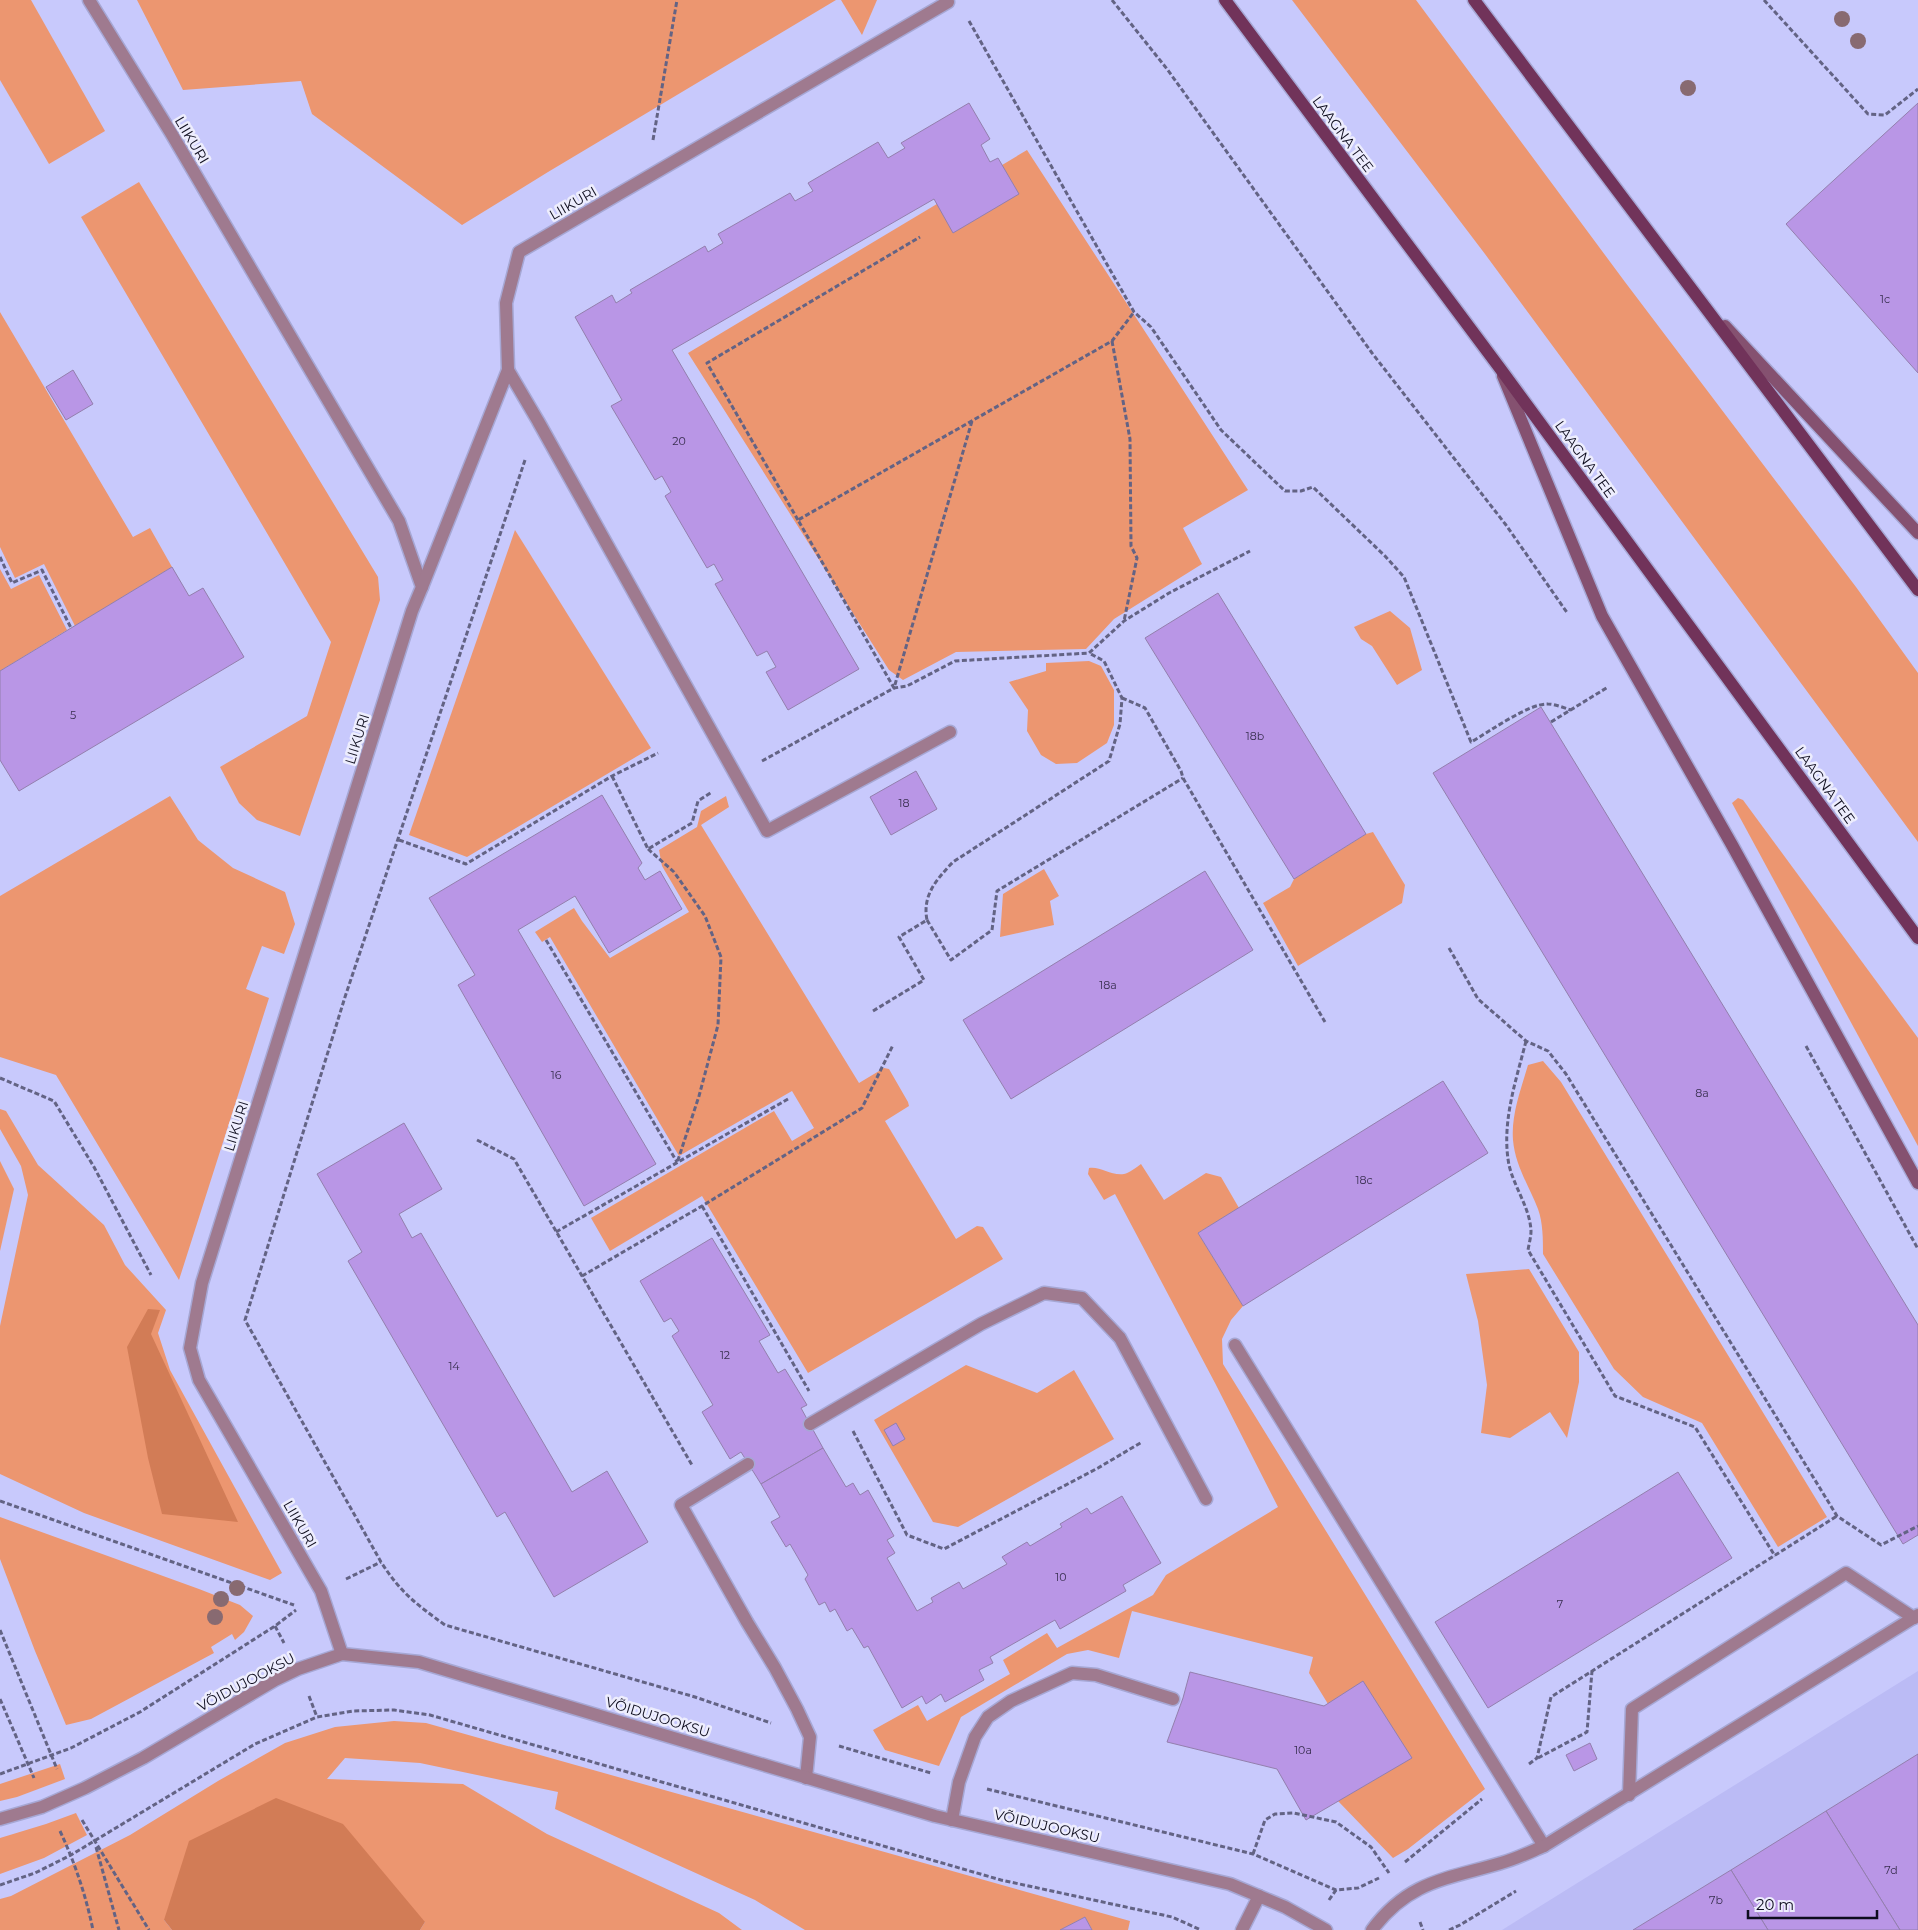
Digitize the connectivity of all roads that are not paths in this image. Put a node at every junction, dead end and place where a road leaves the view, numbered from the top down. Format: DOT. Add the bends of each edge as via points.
graph roads {
  1 [pos="89,0"];
  2 [pos="1225,0"];
  3 [pos="1474,0"];
  4 [pos="948,2"];
  5 [pos="1691,290"];
  6 [pos="1499,367"];
  7 [pos="508,370"];
  8 [pos="1918,533"];
  9 [pos="422,587"];
  10 [pos="1918,590"];
  11 [pos="950,732"];
  12 [pos="1918,938"];
  13 [pos="1918,1183"];
  14 [pos="1235,1345"];
  15 [pos="810,1424"];
  16 [pos="748,1464"];
  17 [pos="1206,1499"];
  18 [pos="1916,1616"];
  19 [pos="342,1654"];
  20 [pos="1173,1699"];
  21 [pos="806,1778"];
  22 [pos="1629,1794"];
  23 [pos="0,1818"];
  24 [pos="952,1820"];
  25 [pos="1544,1846"];
  26 [pos="1259,1896"];
  27 [pos="1242,1930"];
  28 [pos="1326,1930"];
  29 [pos="1372,1930"];
  1 -- 9 [label="street, LIIKURI" via="399,521"];
  2 -- 6 [label="main road, LAAGNA TEE"];
  3 -- 5 [label="main road"];
  4 -- 7 [label="street, LIIKURI" via="519,252 506,303"];
  5 -- 8 [label="street"];
  5 -- 10 [label="main road"];
  6 -- 12 [label="main road, LAAGNA TEE"];
  6 -- 13 [label="street" via="1602,616"];
  7 -- 9 [label="street, LIIKURI"];
  7 -- 11 [label="street" via="767,831"];
  9 -- 19 [label="street, LIIKURI" via="202,1283 190,1348 199,1380 321,1591"];
  14 -- 25 [label="street"];
  15 -- 17 [label="street" via="981,1324 1044,1293 1082,1298 1120,1338"];
  16 -- 21 [label="street" via="681,1505 776,1668 810,1737"];
  18 -- 22 [label="street"];
  18 -- 22 [label="street" via="1846,1573 1632,1709"];
  19 -- 21 [label="street, VÕIDUJOOKSU" via="418,1662"];
  19 -- 23 [label="street, VÕIDUJOOKSU" via="275,1680 143,1758 68,1796"];
  20 -- 24 [label="street" via="1096,1675 1072,1673 1011,1701 988,1717 975,1737 959,1782"];
  21 -- 24 [label="street, VÕIDUJOOKSU"];
  22 -- 25 [label="street"];
  24 -- 26 [label="street, VÕIDUJOOKSU" via="1230,1884"];
  25 -- 29 [label="street" via="1503,1863 1443,1878 1404,1896"];
  26 -- 27 [label="street"];
  26 -- 28 [label="street, VÕIDUJOOKSU"];
}
